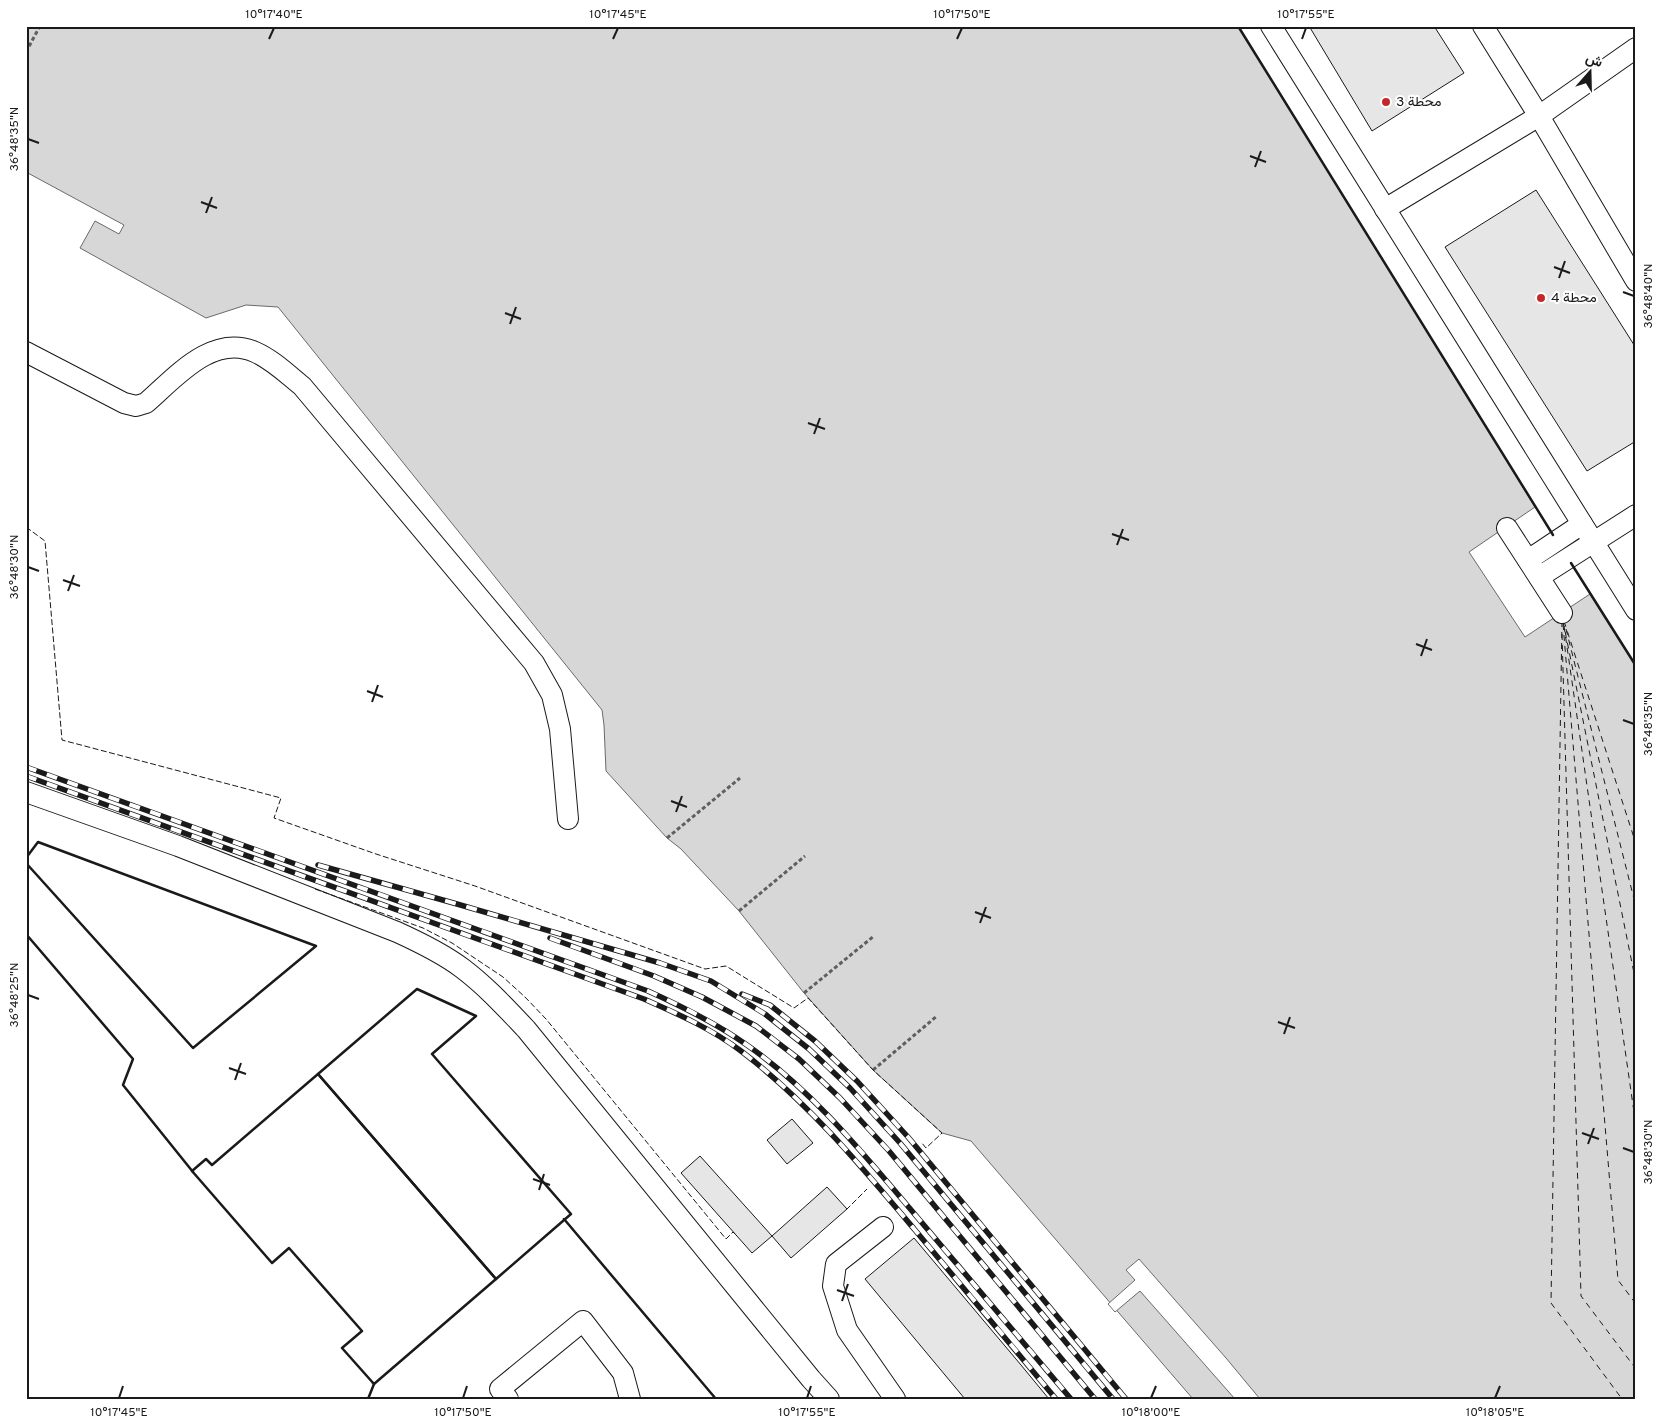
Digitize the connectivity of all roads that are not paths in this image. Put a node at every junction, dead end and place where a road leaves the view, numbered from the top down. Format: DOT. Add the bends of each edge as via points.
graph roads {
  1 [pos="1271,26"];
  2 [pos="1483,26"];
  3 [pos="1636,48"];
  4 [pos="1539,116"];
  5 [pos="1385,209"];
  6 [pos="1636,281"];
  7 [pos="26,352"];
  8 [pos="1636,515"];
  9 [pos="1582,524"];
  10 [pos="1507,528"];
  11 [pos="1593,542"];
  12 [pos="1528,560"];
  13 [pos="1539,577"];
  14 [pos="1636,610"];
  15 [pos="1562,613"];
  16 [pos="26,792"];
  17 [pos="568,819"];
  18 [pos="883,1227"];
  19 [pos="508,1399"];
  20 [pos="630,1399"];
  21 [pos="829,1399"];
  22 [pos="894,1399"];
  1 -- 5 [label="street"];
  2 -- 4 [label="street"];
  3 -- 4 [label="street"];
  4 -- 5 [label="street"];
  4 -- 6 [label="street"];
  5 -- 9 [label="street"];
  7 -- 17 [label="street" via="124,403 136,406 146,403 195,360 217,349 236,347 254,352 276,364 302,386 534,663 552,695 560,729"];
  8 -- 11 [label="street"];
  9 -- 11 [label="street"];
  9 -- 12 [label="street"];
  10 -- 12 [label="street"];
  11 -- 13 [label="street"];
  11 -- 14 [label="street"];
  12 -- 13 [label="street"];
  13 -- 15 [label="street"];
  16 -- 21 [label="street" via="178,846 397,932 461,967 491,992 526,1029"];
  18 -- 22 [label="street" via="836,1264 833,1286 847,1330"];
  19 -- 20 [label="street" via="500,1389 583,1321 623,1373"];
}
